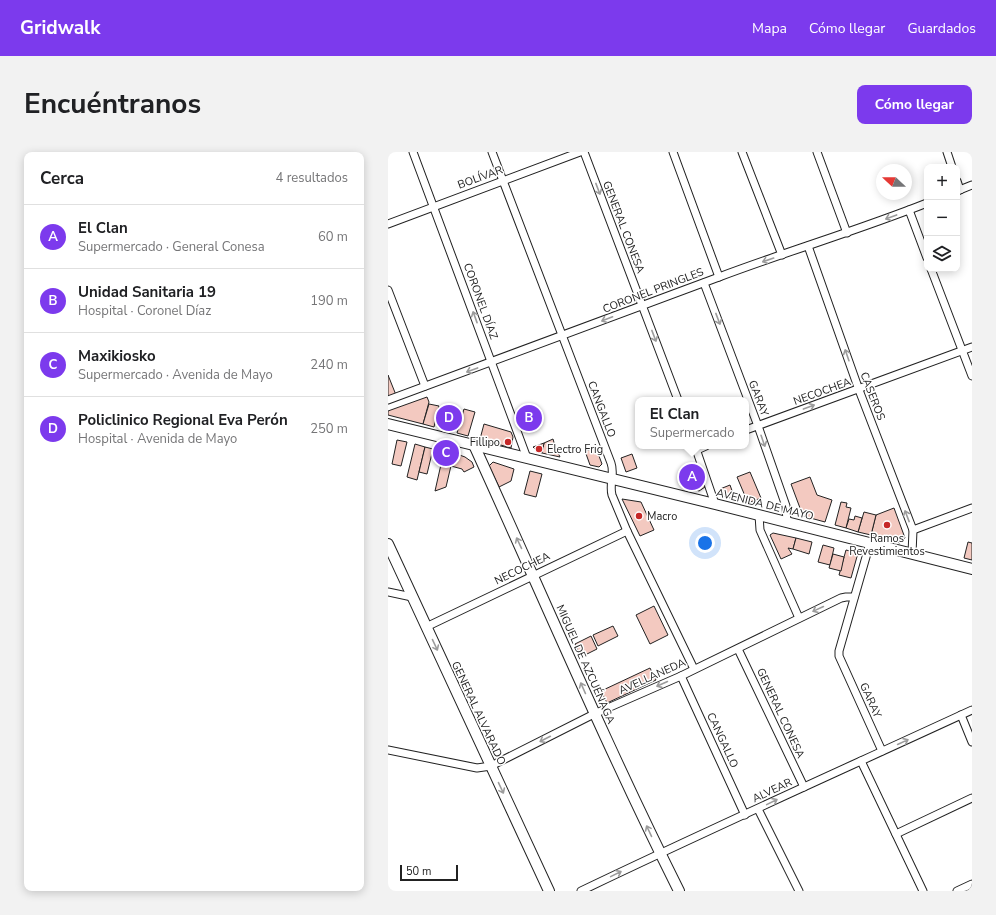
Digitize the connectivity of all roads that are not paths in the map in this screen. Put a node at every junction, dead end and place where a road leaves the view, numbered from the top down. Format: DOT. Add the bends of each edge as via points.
graph roads {
  1 [pos="413,152"];
  2 [pos="492,152"];
  3 [pos="580,152"];
  4 [pos="584,152"];
  5 [pos="673,152"];
  6 [pos="742,152"];
  7 [pos="817,152"];
  8 [pos="946,152"];
  9 [pos="951,164"];
  10 [pos="502,181"];
  11 [pos="972,185"];
  12 [pos="960,190"];
  13 [pos="924,204"];
  14 [pos="434,206"];
  15 [pos="909,210"];
  16 [pos="388,224"];
  17 [pos="847,233"];
  18 [pos="808,246"];
  19 [pos="924,250"];
  20 [pos="782,256"];
  21 [pos="932,272"];
  22 [pos="719,277"];
  23 [pos="704,283"];
  24 [pos="388,290"];
  25 [pos="642,306"];
  26 [pos="562,337"];
  27 [pos="972,347"];
  28 [pos="962,350"];
  29 [pos="492,362"];
  30 [pos="972,376"];
  31 [pos="425,386"];
  32 [pos="859,390"];
  33 [pos="677,397"];
  34 [pos="747,397"];
  35 [pos="388,400"];
  36 [pos="749,402"];
  37 [pos="388,424"];
  38 [pos="758,426"];
  39 [pos="749,429"];
  40 [pos="474,445"];
  41 [pos="696,449"];
  42 [pos="527,458"];
  43 [pos="612,479"];
  44 [pos="716,504"];
  45 [pos="972,508"];
  46 [pos="759,515"];
  47 [pos="787,522"];
  48 [pos="913,530"];
  49 [pos="627,531"];
  50 [pos="870,543"];
  51 [pos="388,544"];
  52 [pos="912,554"];
  53 [pos="972,569"];
  54 [pos="533,575"];
  55 [pos="388,592"];
  56 [pos="412,597"];
  57 [pos="854,597"];
  58 [pos="799,618"];
  59 [pos="426,627"];
  60 [pos="738,648"];
  61 [pos="694,669"];
  62 [pos="681,676"];
  63 [pos="972,710"];
  64 [pos="594,714"];
  65 [pos="961,715"];
  66 [pos="972,742"];
  67 [pos="388,750"];
  68 [pos="882,751"];
  69 [pos="861,761"];
  70 [pos="491,766"];
  71 [pos="804,787"];
  72 [pos="972,798"];
  73 [pos="758,809"];
  74 [pos="746,815"];
  75 [pos="896,834"];
  76 [pos="660,853"];
  77 [pos="972,884"];
  78 [pos="549,891"];
  79 [pos="580,891"];
  80 [pos="679,891"];
  81 [pos="799,891"];
  82 [pos="923,891"];
  83 [pos="956,891"];
  1 -- 14 [label="street, CORONEL DÍAZ"];
  2 -- 10 [label="street, CANGALLO"];
  3 -- 10 [label="street, BOLÍVAR"];
  4 -- 25 [label="street, GENERAL CONESA, one-way"];
  5 -- 22 [label="street"];
  6 -- 20 [label="street"];
  7 -- 17 [label="street"];
  8 -- 9 [label="street"];
  10 -- 14 [label="street, BOLÍVAR"];
  10 -- 26 [label="street, CANGALLO"];
  11 -- 12 [label="street"];
  13 -- 15 [label="street, CORONEL PRINGLES"];
  14 -- 16 [label="street, BOLÍVAR"];
  29 -- 14 [label="street, CORONEL DÍAZ, one-way"];
  15 -- 17 [label="street, CORONEL PRINGLES, one-way"];
  15 -- 19 [label="street"];
  17 -- 18 [label="street, CORONEL PRINGLES"];
  18 -- 20 [label="street, CORONEL PRINGLES"];
  32 -- 18 [label="street, CASEROS, one-way"];
  20 -- 22 [label="street, CORONEL PRINGLES, one-way"];
  21 -- 28 [label="street"];
  22 -- 23 [label="street, CORONEL PRINGLES"];
  23 -- 25 [label="street, CORONEL PRINGLES"];
  23 -- 34 [label="street, GARAY, one-way"];
  24 -- 31 [label="street"];
  25 -- 26 [label="street, CORONEL PRINGLES, one-way"];
  25 -- 33 [label="street, GENERAL CONESA, one-way"];
  26 -- 29 [label="street, CORONEL PRINGLES"];
  26 -- 43 [label="street, CANGALLO" via="614,470"];
  27 -- 28 [label="street, NECOCHEA"];
  28 -- 30 [label="street"];
  28 -- 32 [label="street, NECOCHEA"];
  29 -- 31 [label="street, CORONEL PRINGLES, one-way"];
  29 -- 42 [label="street, CORONEL DÍAZ"];
  31 -- 35 [label="street, CORONEL PRINGLES"];
  38 -- 32 [label="street, NECOCHEA, one-way"];
  48 -- 32 [label="street, CASEROS, one-way"];
  36 -- 38 [label="street, GARAY, one-way"];
  37 -- 40 [label="street, AVENIDA DE MAYO"];
  38 -- 39 [label="street, NECOCHEA"];
  38 -- 47 [label="street, GARAY, one-way" via="786,506"];
  40 -- 42 [label="street, AVENIDA DE MAYO"];
  54 -- 40 [label="street, MIGUEL DE AZCUÉNAGA, one-way"];
  41 -- 44 [label="street"];
  42 -- 43 [label="street, AVENIDA DE MAYO"];
  43 -- 44 [label="street, AVENIDA DE MAYO"];
  43 -- 49 [label="street, CANGALLO" via="610,489"];
  44 -- 46 [label="street, AVENIDA DE MAYO"];
  45 -- 48 [label="street"];
  46 -- 47 [label="street, AVENIDA DE MAYO"];
  46 -- 58 [label="street" via="760,530"];
  47 -- 50 [label="street, AVENIDA DE MAYO"];
  48 -- 52 [label="street, CASEROS"];
  49 -- 54 [label="street, NECOCHEA"];
  49 -- 61 [label="street, CANGALLO"];
  50 -- 52 [label="street, AVENIDA DE MAYO"];
  50 -- 57 [label="street, GARAY"];
  51 -- 56 [label="street, GENERAL ALVARADO"];
  52 -- 53 [label="street, AVENIDA DE MAYO"];
  54 -- 59 [label="street, NECOCHEA"];
  64 -- 54 [label="street, MIGUEL DE AZCUÉNAGA, one-way"];
  55 -- 56 [label="street"];
  56 -- 59 [label="street, GENERAL ALVARADO"];
  57 -- 58 [label="street, AVELLANEDA, one-way" via="841,598"];
  57 -- 68 [label="street, GARAY" via="839,646 840,656"];
  58 -- 60 [label="street, AVELLANEDA"];
  59 -- 70 [label="street, GENERAL ALVARADO, one-way"];
  60 -- 61 [label="street, AVELLANEDA"];
  60 -- 71 [label="street, GENERAL CONESA"];
  61 -- 62 [label="street, AVELLANEDA"];
  62 -- 64 [label="street, AVELLANEDA, one-way"];
  62 -- 74 [label="street, CANGALLO"];
  63 -- 65 [label="street, ALVEAR"];
  64 -- 70 [label="street, AVELLANEDA, one-way"];
  76 -- 64 [label="street, MIGUEL DE AZCUÉNAGA, one-way"];
  65 -- 66 [label="street"];
  68 -- 65 [label="street, ALVEAR, one-way"];
  67 -- 70 [label="street, AVELLANEDA" via="477,768"];
  68 -- 69 [label="street, ALVEAR"];
  69 -- 71 [label="street, ALVEAR"];
  69 -- 75 [label="street"];
  70 -- 78 [label="street, GENERAL ALVARADO, one-way"];
  73 -- 71 [label="street, ALVEAR, one-way"];
  72 -- 75 [label="street"];
  73 -- 74 [label="street, ALVEAR"];
  73 -- 81 [label="street"];
  74 -- 76 [label="street, ALVEAR"];
  75 -- 82 [label="street"];
  79 -- 76 [label="street, ALVEAR, one-way"];
  76 -- 80 [label="street, MIGUEL DE AZCUÉNAGA"];
  77 -- 83 [label="street"];
}
